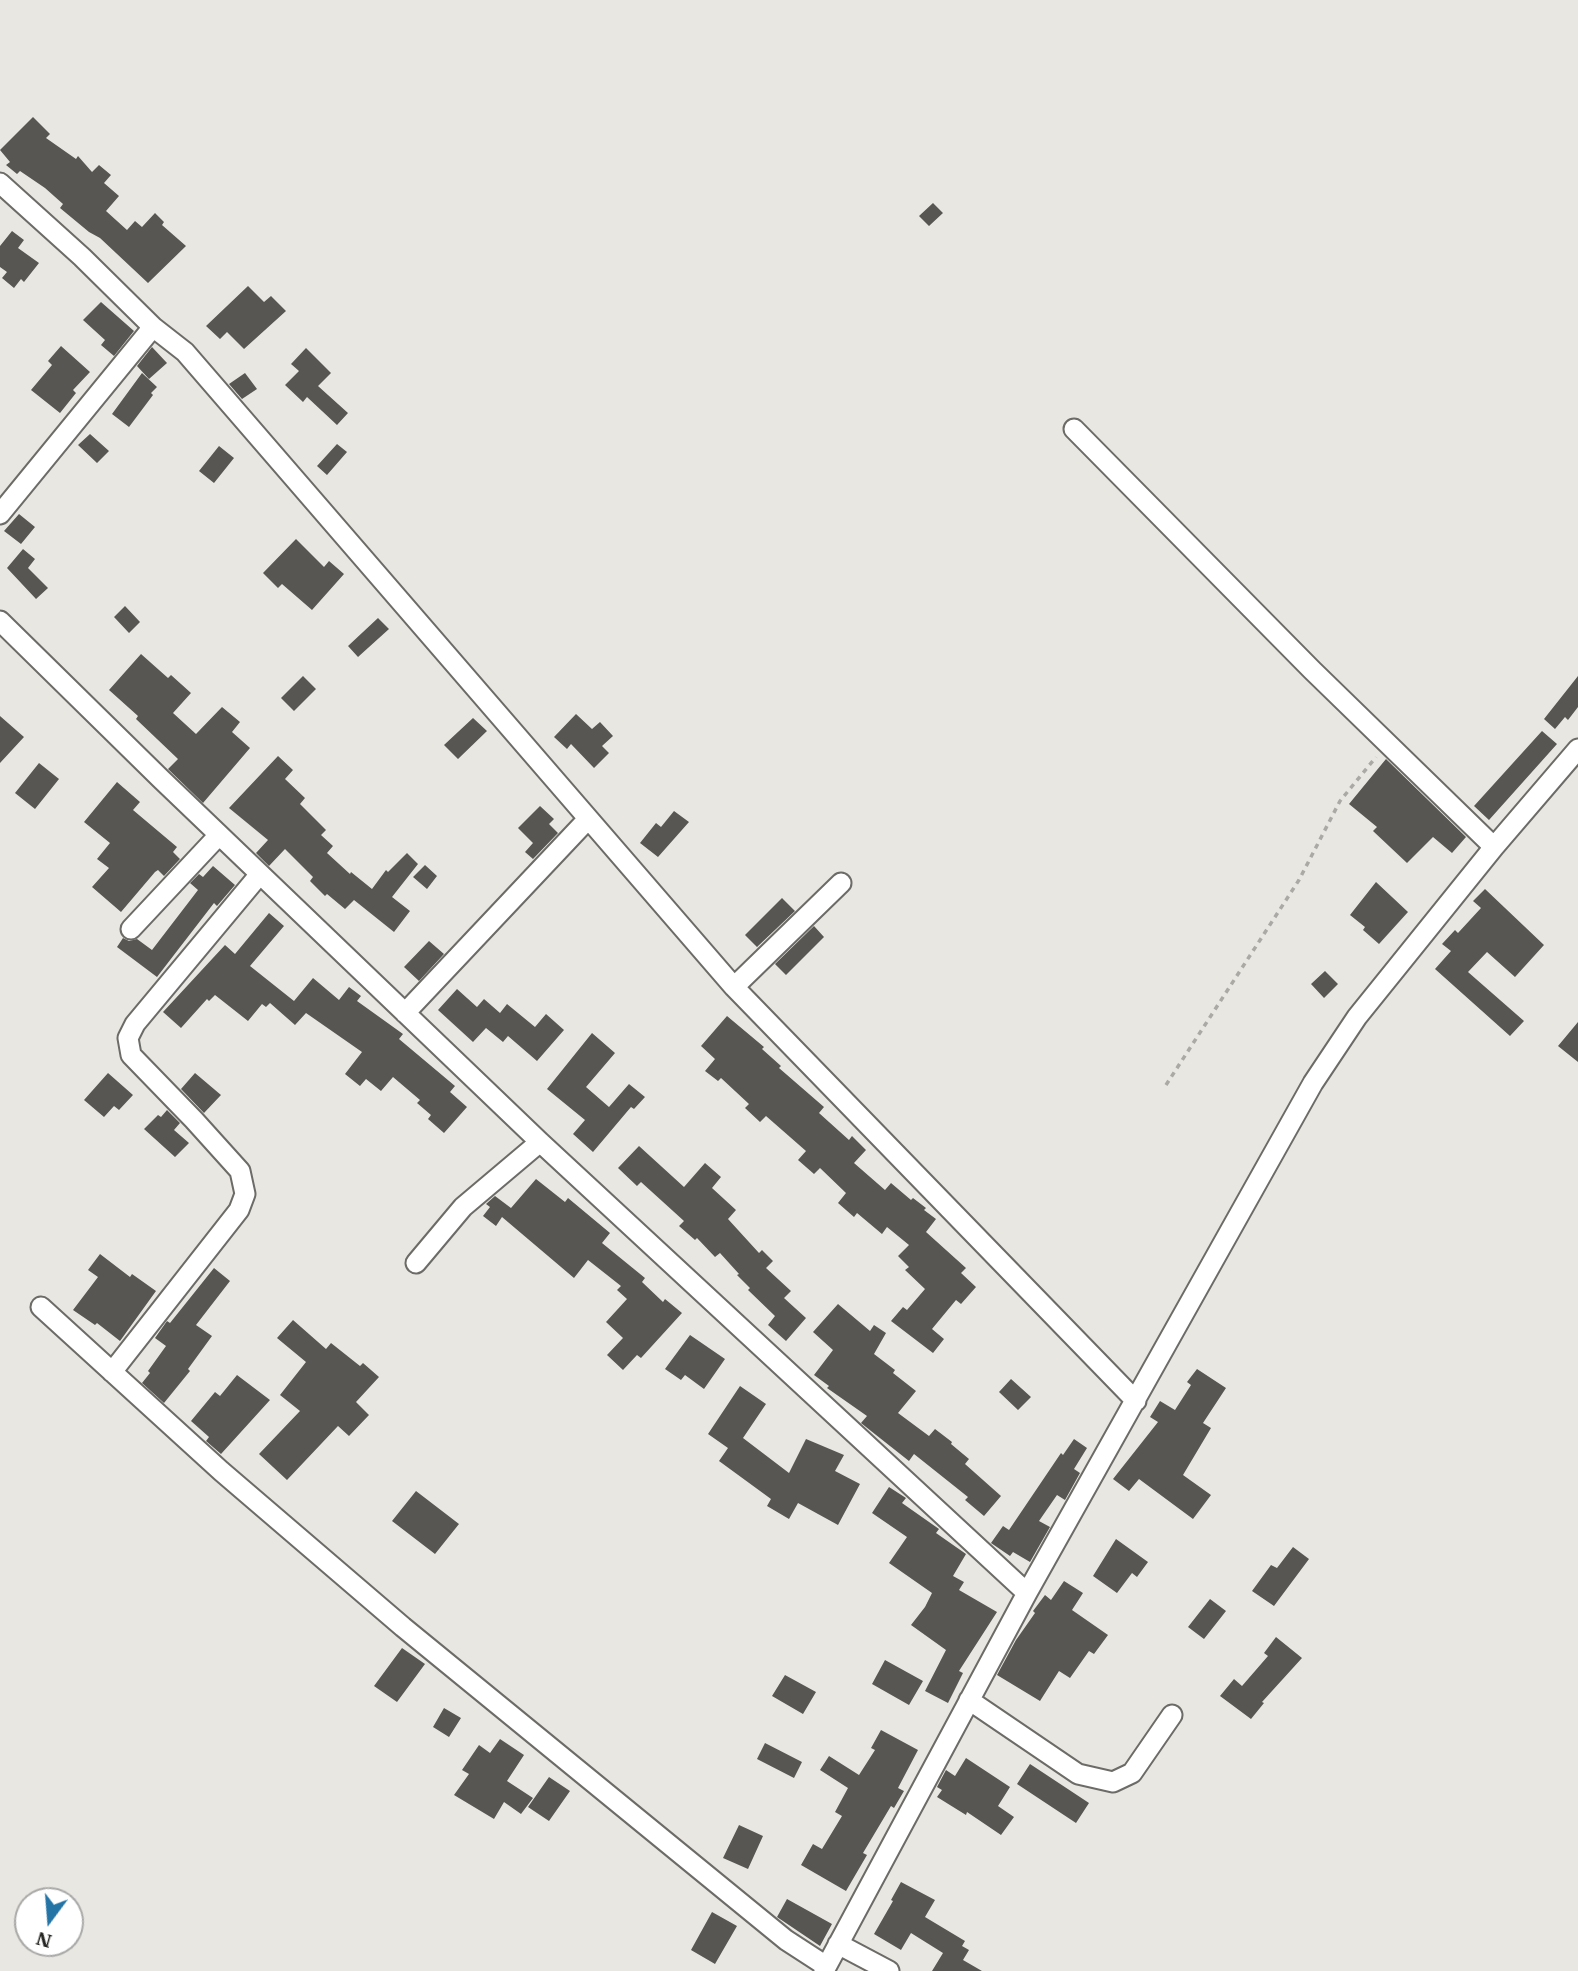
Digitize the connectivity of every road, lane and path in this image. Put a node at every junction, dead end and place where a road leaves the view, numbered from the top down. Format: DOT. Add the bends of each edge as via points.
graph roads {
  1 [pos="0,183"];
  2 [pos="153,327"];
  3 [pos="1074,429"];
  4 [pos="0,514"];
  5 [pos="0,621"];
  6 [pos="1388,743"];
  7 [pos="1578,750"];
  8 [pos="588,819"];
  9 [pos="219,835"];
  10 [pos="1494,847"];
  11 [pos="260,874"];
  12 [pos="841,883"];
  13 [pos="131,929"];
  14 [pos="734,987"];
  15 [pos="405,1013"];
  16 [pos="1166,1085"];
  17 [pos="540,1142"];
  18 [pos="416,1263"];
  19 [pos="41,1307"];
  20 [pos="112,1372"];
  21 [pos="1136,1401"];
  22 [pos="1027,1593"];
  23 [pos="969,1700"];
  24 [pos="1172,1716"];
  25 [pos="838,1944"];
  26 [pos="825,1969"];
  27 [pos="889,1971"];
  1 -- 2 [label="street"];
  2 -- 4 [label="street"];
  2 -- 8 [label="street" via="186,352"];
  3 -- 6 [label="street"];
  5 -- 9 [label="street"];
  6 -- 10 [label="street"];
  6 -- 16 [label="path" via="1340,801 1299,880"];
  7 -- 10 [label="street"];
  8 -- 14 [label="street"];
  8 -- 15 [label="street"];
  9 -- 11 [label="street"];
  9 -- 13 [label="street"];
  10 -- 21 [label="street" via="1357,1017 1313,1083"];
  11 -- 15 [label="street"];
  11 -- 20 [label="street" via="128,1038 131,1055 240,1171 245,1194 239,1210"];
  12 -- 14 [label="street"];
  14 -- 21 [label="street"];
  15 -- 17 [label="street"];
  17 -- 18 [label="street" via="463,1207"];
  17 -- 22 [label="street"];
  19 -- 20 [label="street"];
  20 -- 26 [label="street" via="403,1627"];
  21 -- 22 [label="street"];
  22 -- 23 [label="street"];
  23 -- 24 [label="street" via="1078,1774 1113,1782 1132,1773"];
  23 -- 25 [label="street"];
  25 -- 26 [label="street"];
  25 -- 27 [label="street"];
}
